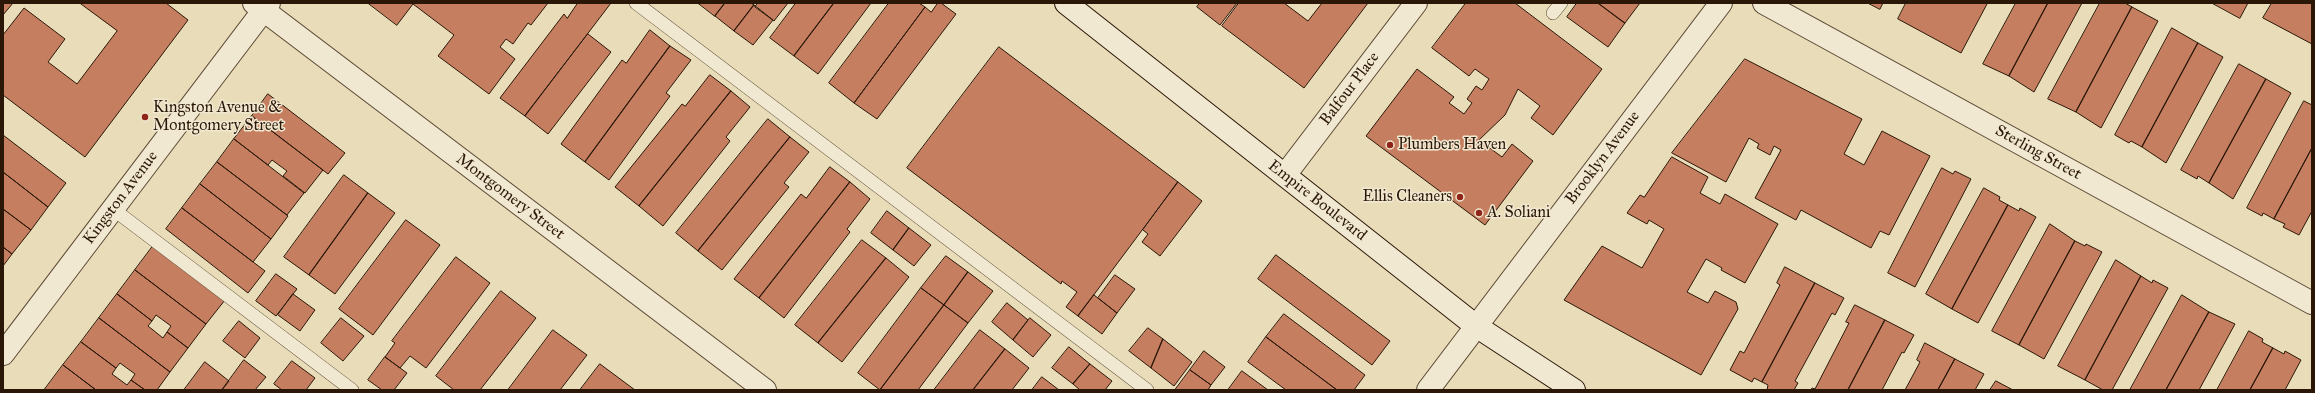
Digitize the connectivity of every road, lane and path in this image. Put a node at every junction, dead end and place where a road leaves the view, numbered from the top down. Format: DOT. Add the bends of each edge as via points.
graph roads {
  1 [pos="636,3"];
  2 [pos="1066,3"];
  3 [pos="1416,3"];
  4 [pos="1721,3"];
  5 [pos="1764,3"];
  6 [pos="262,5"];
  7 [pos="1285,175"];
  8 [pos="113,209"];
  9 [pos="2312,303"];
  10 [pos="1476,326"];
  11 [pos="3,354"];
  12 [pos="352,390"];
  13 [pos="765,390"];
  14 [pos="1147,390"];
  15 [pos="1428,390"];
  16 [pos="1574,390"];
  1 -- 14 [label="lane"];
  2 -- 7 [label="street, Empire Boulevard"];
  3 -- 7 [label="street, Balfour Place"];
  4 -- 10 [label="street, Brooklyn Avenue"];
  5 -- 9 [label="street, Sterling Street"];
  6 -- 8 [label="street, Kingston Avenue"];
  6 -- 13 [label="street, Montgomery Street"];
  7 -- 10 [label="street, Empire Boulevard"];
  8 -- 11 [label="street, Kingston Avenue"];
  8 -- 12 [label="lane"];
  10 -- 15 [label="street, Brooklyn Avenue"];
  10 -- 16 [label="street, Empire Boulevard"];
}
